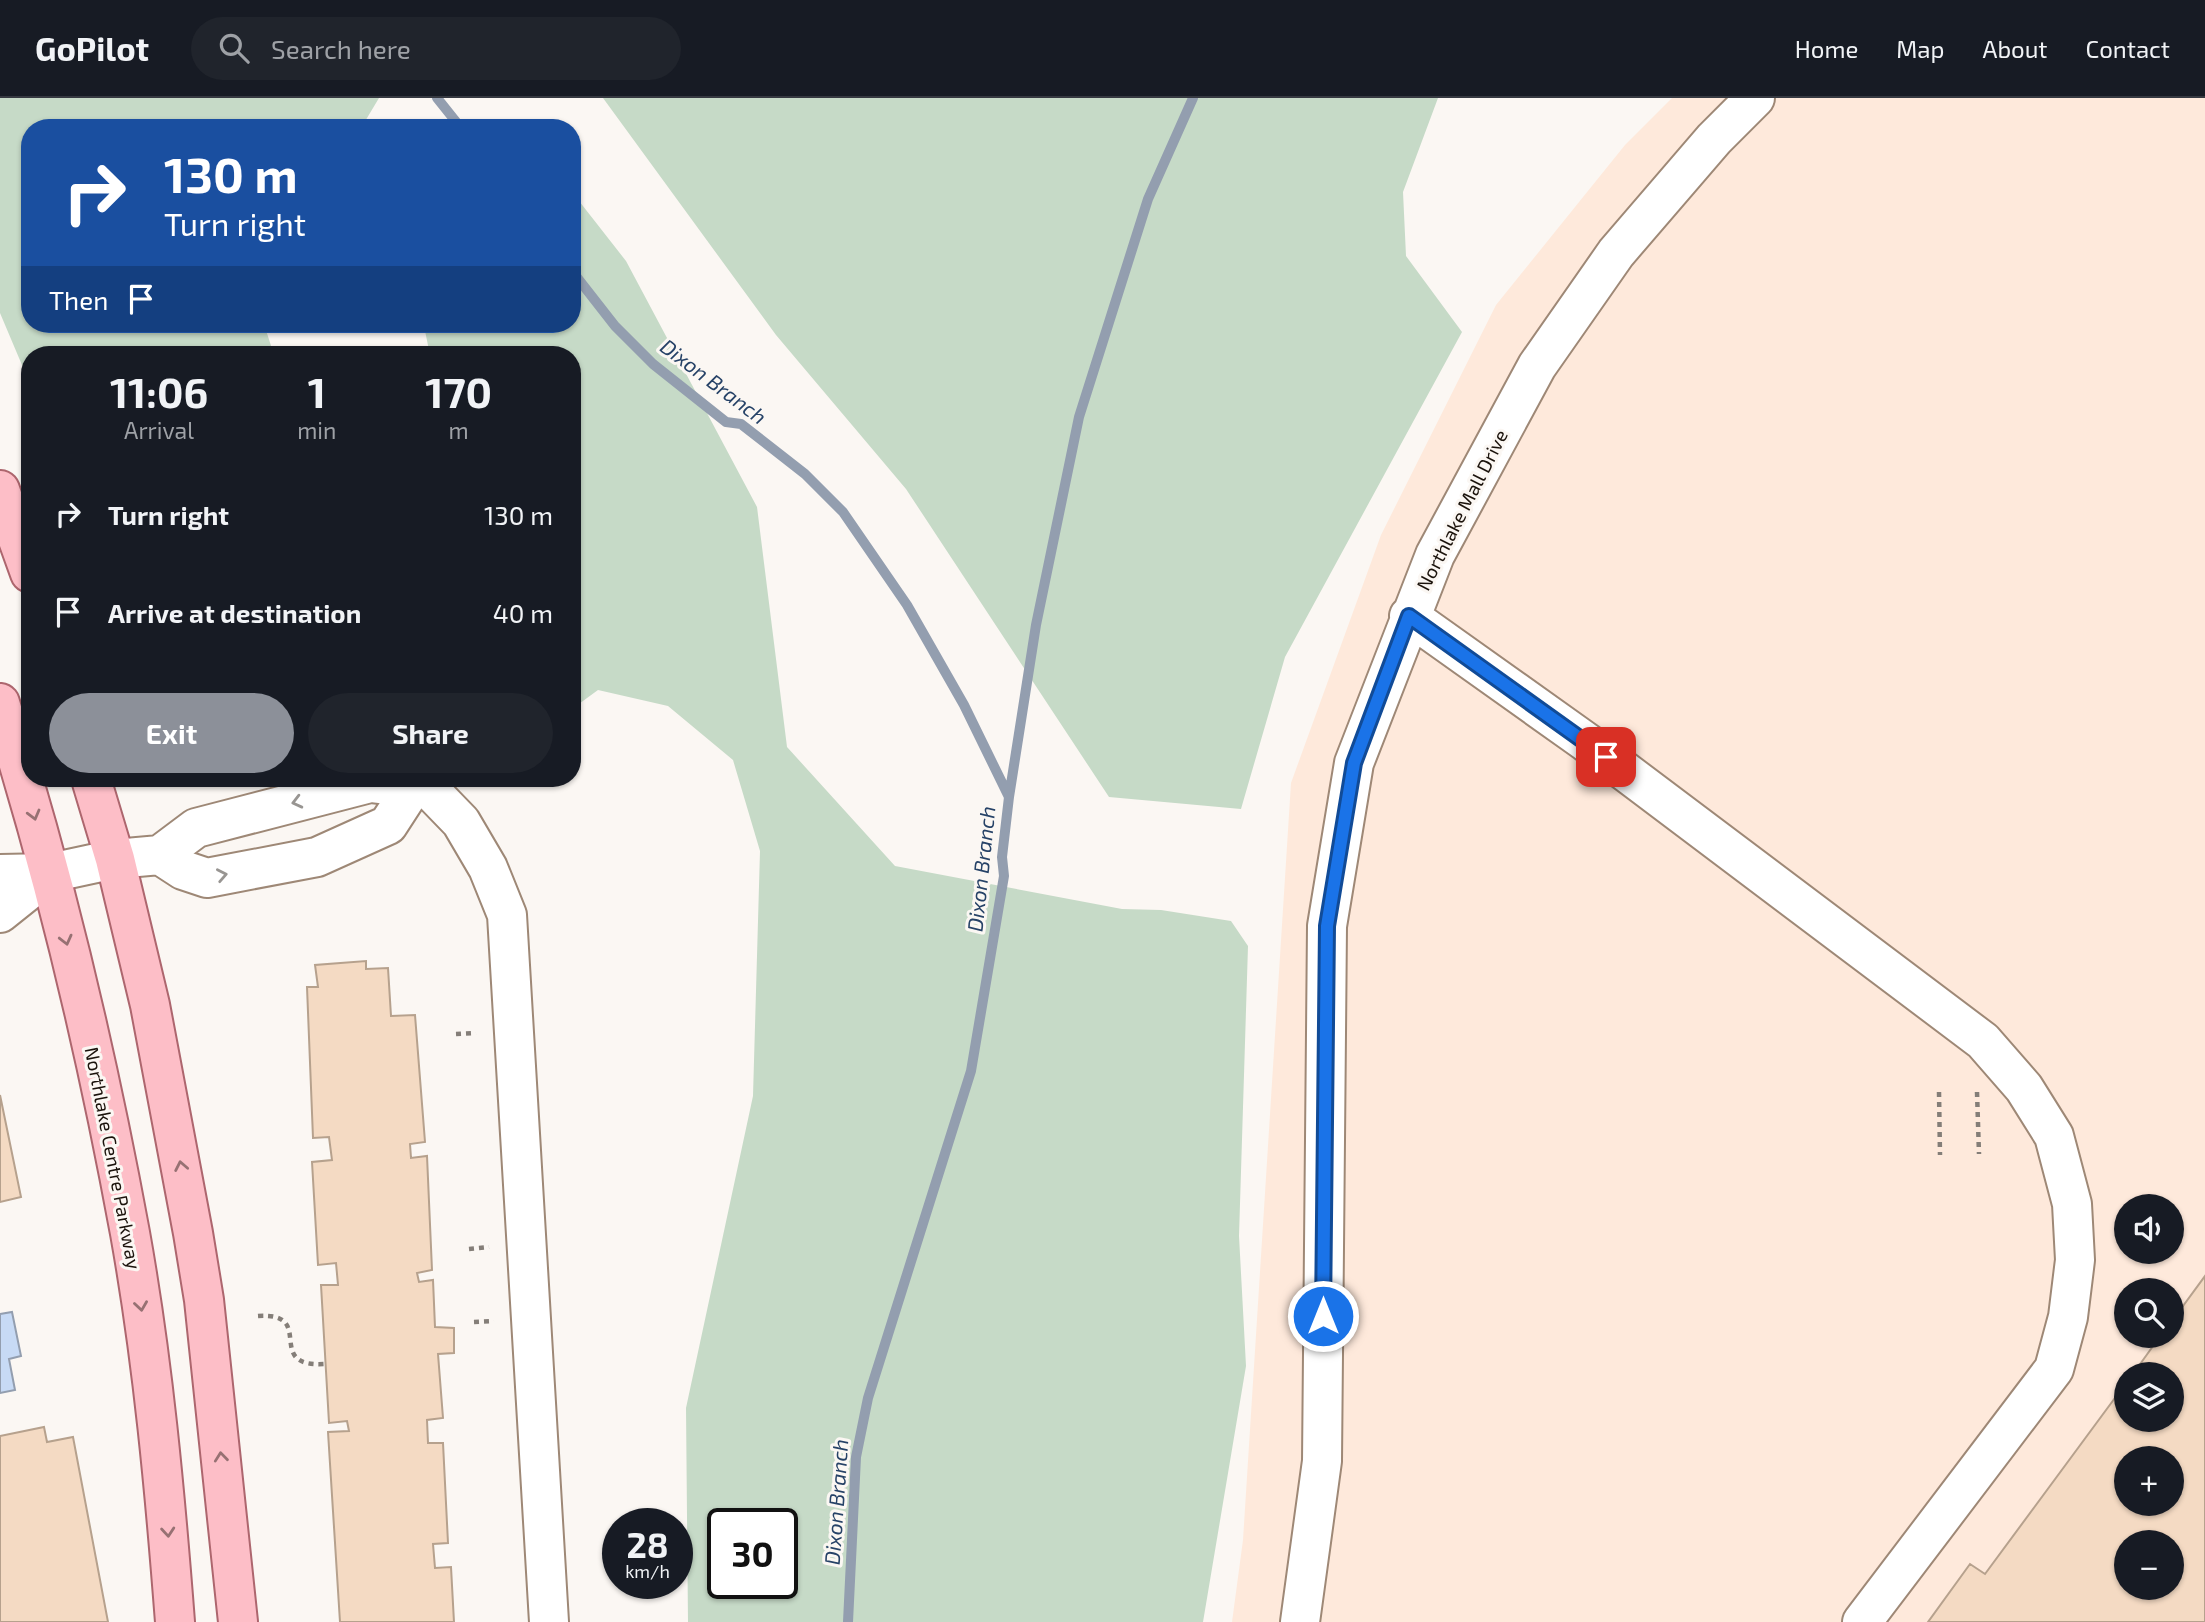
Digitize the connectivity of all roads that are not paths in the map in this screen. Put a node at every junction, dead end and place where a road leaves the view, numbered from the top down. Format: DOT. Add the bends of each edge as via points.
graph roads {
  1 [pos="1755,98"];
  2 [pos="0,490"];
  3 [pos="21,548"];
  4 [pos="1409,616"];
  5 [pos="0,703"];
  6 [pos="21,769"];
  7 [pos="27,787"];
  8 [pos="93,787"];
  9 [pos="355,787"];
  10 [pos="404,787"];
  11 [pos="412,788"];
  12 [pos="160,855"];
  13 [pos="115,859"];
  14 [pos="50,873"];
  15 [pos="0,874"];
  16 [pos="0,913"];
  17 [pos="175,1622"];
  18 [pos="238,1622"];
  19 [pos="549,1622"];
  20 [pos="1300,1622"];
  21 [pos="1862,1622"];
  1 -- 4 [label="street, Northlake Mall Drive" via="1616,253 1537,366 1435,555"];
  2 -- 3 [label="main road"];
  4 -- 20 [label="street, Northlake Mall Drive" via="1354,763 1327,926 1322,1461"];
  4 -- 21 [label="street" via="1586,742 1983,1041 2024,1088 2054,1136 2072,1204 2075,1260 2068,1317 2054,1369"];
  5 -- 6 [label="main road, Northlake Centre Parkway, one-way"];
  7 -- 14 [label="main road, Northlake Centre Parkway, one-way"];
  8 -- 13 [label="main road"];
  9 -- 12 [label="street, one-way" via="196,828"];
  11 -- 10 [label="street, one-way"];
  12 -- 11 [label="street, one-way" via="207,878 317,857 388,825"];
  11 -- 19 [label="street" via="430,790 461,822 488,868 507,915"];
  12 -- 13 [label="street"];
  13 -- 14 [label="street"];
  18 -- 13 [label="main road, one-way" via="204,1300 150,1005"];
  14 -- 15 [label="street"];
  14 -- 16 [label="street"];
  14 -- 17 [label="main road, Northlake Centre Parkway, one-way" via="130,1234 162,1474"];
}
